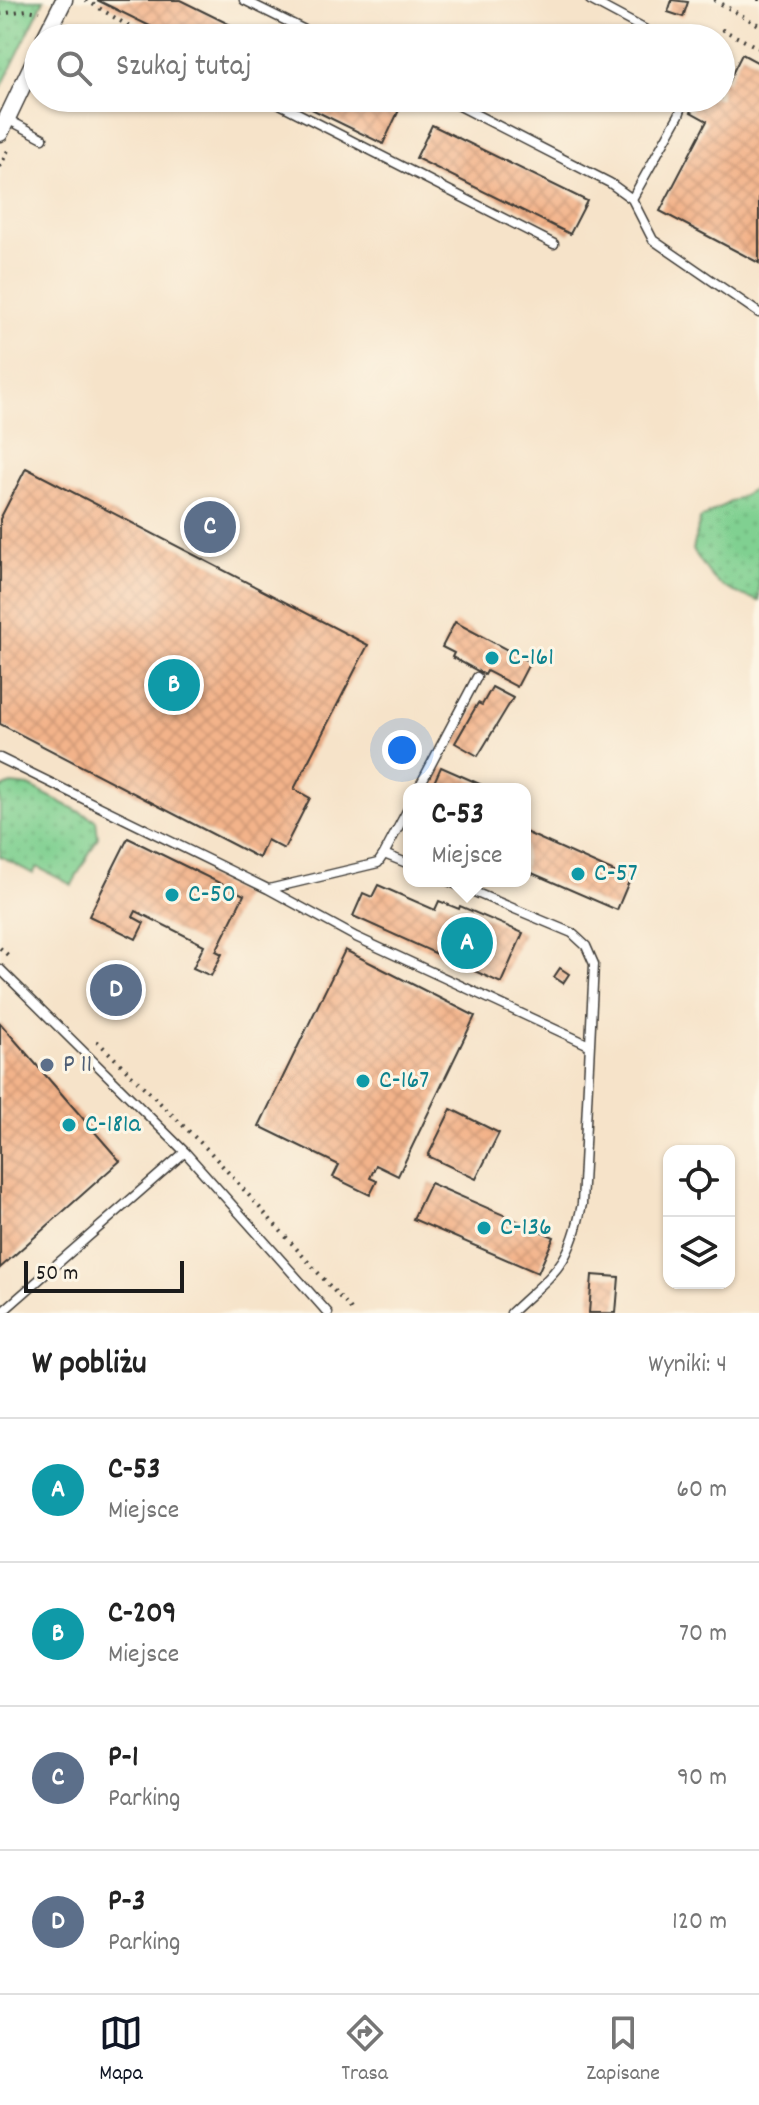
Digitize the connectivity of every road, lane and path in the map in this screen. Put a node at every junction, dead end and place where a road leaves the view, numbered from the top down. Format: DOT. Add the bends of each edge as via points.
graph roads {
  1 [pos="64,0"];
  2 [pos="86,0"];
  3 [pos="244,0"];
  4 [pos="590,0"];
  5 [pos="714,0"];
  6 [pos="43,13"];
  7 [pos="0,14"];
  8 [pos="52,24"];
  9 [pos="125,24"];
  10 [pos="293,24"];
  11 [pos="635,24"];
  12 [pos="759,25"];
  13 [pos="735,36"];
  14 [pos="759,48"];
  15 [pos="24,82"];
  16 [pos="295,112"];
  17 [pos="471,112"];
  18 [pos="680,112"];
  19 [pos="3,126"];
  20 [pos="43,138"];
  21 [pos="632,199"];
  22 [pos="554,244"];
  23 [pos="759,313"];
  24 [pos="477,677"];
  25 [pos="0,758"];
  26 [pos="421,783"];
  27 [pos="403,818"];
  28 [pos="384,854"];
  29 [pos="403,862"];
  30 [pos="462,887"];
  31 [pos="268,889"];
  32 [pos="0,969"];
  33 [pos="96,1040"];
  34 [pos="589,1045"];
  35 [pos="185,1152"];
  36 [pos="1,1313"];
  37 [pos="328,1313"];
  38 [pos="354,1313"];
  39 [pos="511,1313"];
  1 -- 8 [label="street"];
  2 -- 9 [label="path"];
  3 -- 10 [label="lane"];
  4 -- 11 [label="lane"];
  5 -- 12 [label="path"];
  6 -- 7 [label="path"];
  13 -- 14 [label="path"];
  15 -- 19 [label="street"];
  16 -- 22 [label="lane"];
  17 -- 21 [label="lane"];
  18 -- 21 [label="lane"];
  19 -- 20 [label="lane"];
  21 -- 23 [label="lane" via="653,240"];
  24 -- 26 [label="lane"];
  25 -- 31 [label="lane"];
  27 -- 28 [label="lane"];
  28 -- 29 [label="lane"];
  28 -- 31 [label="lane" via="378,863"];
  30 -- 34 [label="lane" via="572,933 586,946 594,964"];
  31 -- 34 [label="lane" via="356,937"];
  32 -- 35 [label="lane"];
  33 -- 38 [label="path" via="210,1152"];
  34 -- 39 [label="lane" via="582,1204 575,1236 555,1273"];
  35 -- 36 [label="lane"];
  35 -- 37 [label="lane"];
}
